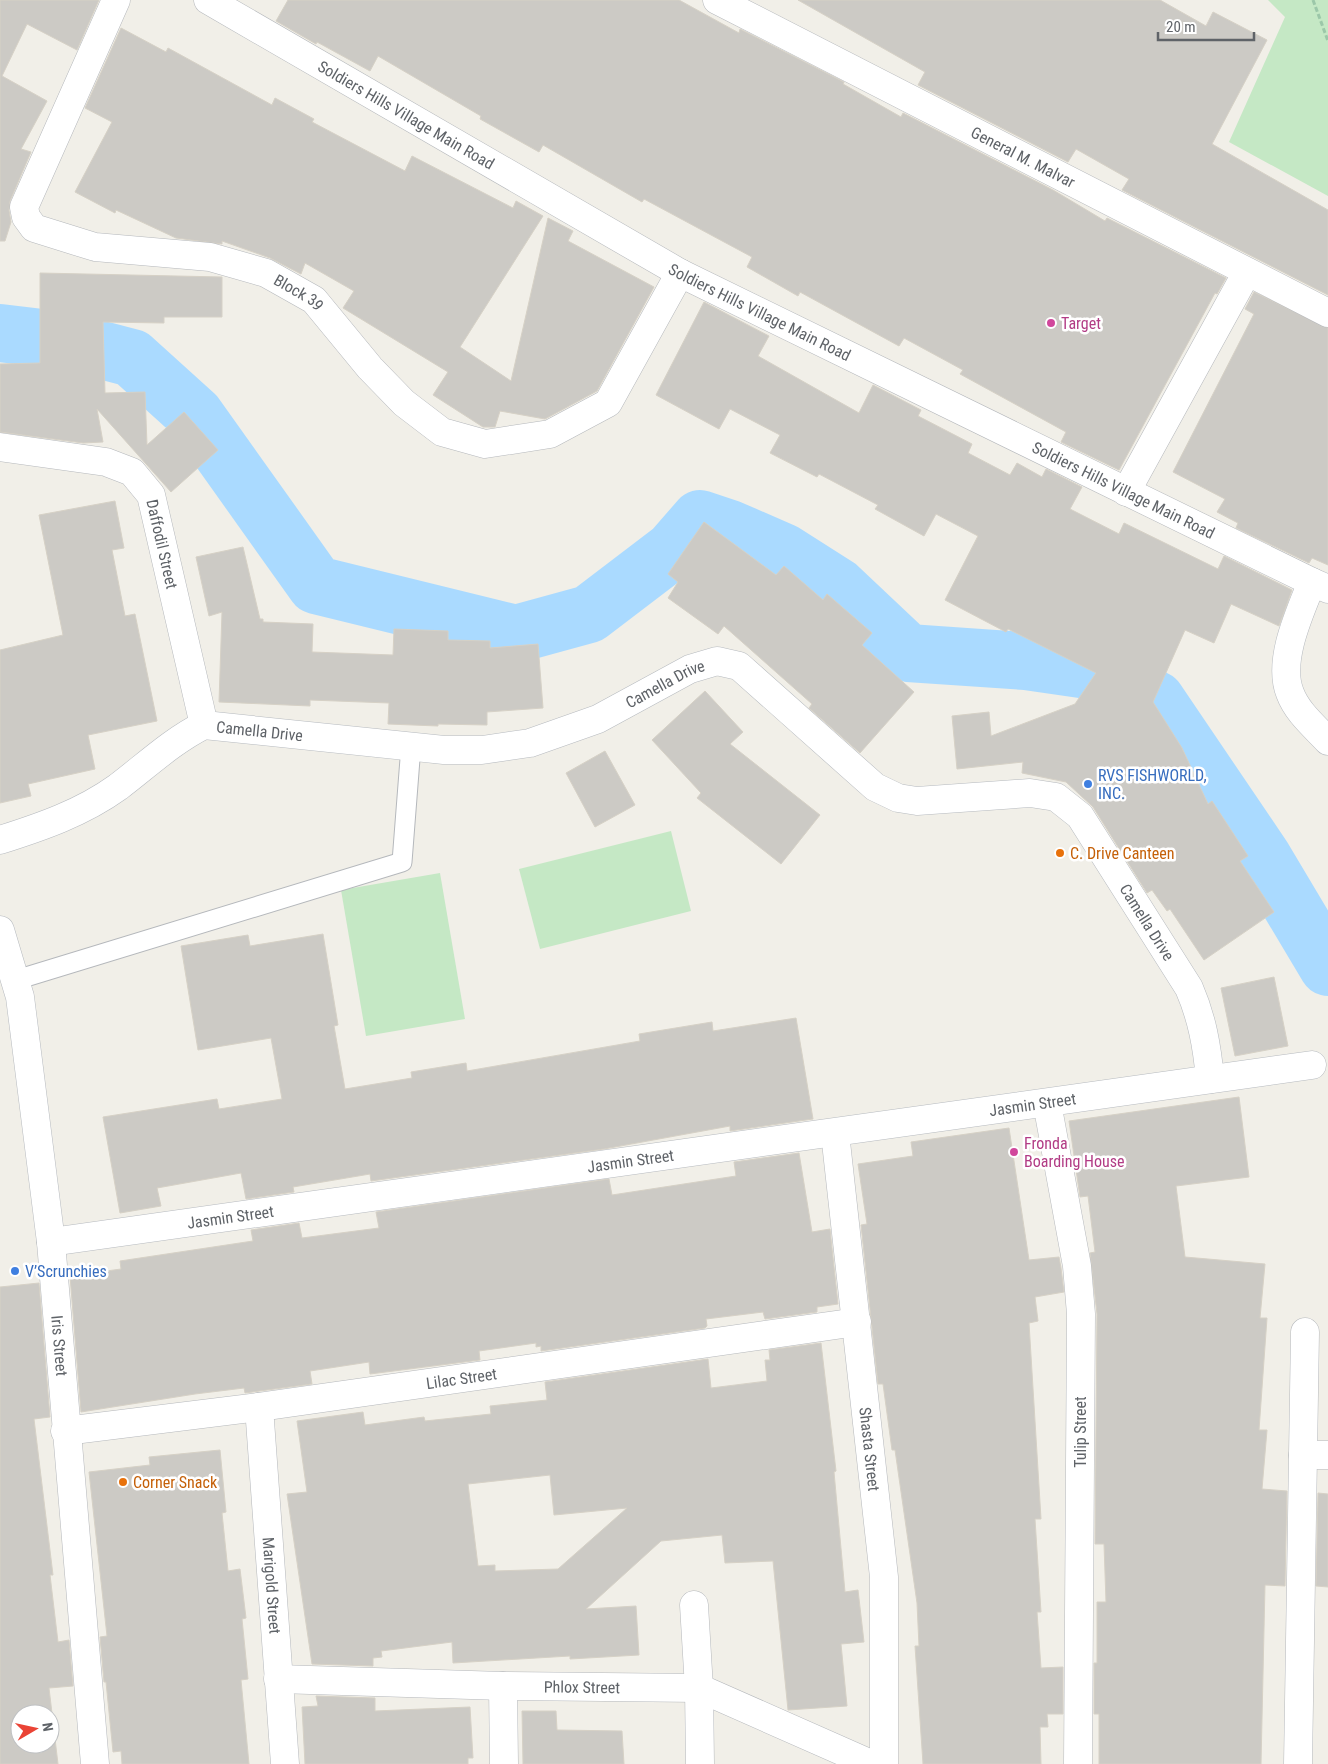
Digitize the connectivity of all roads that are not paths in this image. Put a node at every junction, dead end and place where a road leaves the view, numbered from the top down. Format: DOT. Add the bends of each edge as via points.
graph roads {
  1 [pos="116,0"];
  2 [pos="208,0"];
  3 [pos="717,0"];
  4 [pos="1247,272"];
  5 [pos="680,273"];
  6 [pos="1328,313"];
  7 [pos="0,447"];
  8 [pos="1126,492"];
  9 [pos="1320,586"];
  10 [pos="204,725"];
  11 [pos="1328,741"];
  12 [pos="411,746"];
  13 [pos="0,840"];
  14 [pos="0,930"];
  15 [pos="16,980"];
  16 [pos="1323,1064"];
  17 [pos="1210,1079"];
  18 [pos="1047,1103"];
  19 [pos="835,1133"];
  20 [pos="51,1242"];
  21 [pos="857,1322"];
  22 [pos="1305,1332"];
  23 [pos="259,1407"];
  24 [pos="65,1431"];
  25 [pos="1316,1455"];
  26 [pos="694,1605"];
  27 [pos="278,1680"];
  28 [pos="503,1686"];
  29 [pos="699,1688"];
  30 [pos="95,1764"];
  31 [pos="285,1764"];
  32 [pos="504,1764"];
  33 [pos="700,1764"];
  34 [pos="871,1764"];
  35 [pos="884,1764"];
  36 [pos="1078,1764"];
  37 [pos="1298,1764"];
  1 -- 5 [label="street, Block 39" via="24,207 34,228 95,247 210,257 266,273 314,300 370,368 404,403 442,432 486,444 550,434 608,403"];
  2 -- 5 [label="street, Soldiers Hills Village Main Road"];
  3 -- 4 [label="street, General M. Malvar"];
  4 -- 6 [label="street, General M. Malvar"];
  4 -- 8 [label="street"];
  5 -- 8 [label="street, Soldiers Hills Village Main Road"];
  7 -- 10 [label="street, Daffodil Street" via="106,462 132,472 151,495"];
  8 -- 9 [label="street, Soldiers Hills Village Main Road"];
  9 -- 11 [label="street" via="1293,628 1286,676 1300,712"];
  10 -- 12 [label="street, Camella Drive"];
  10 -- 13 [label="street, Camella Drive" via="181,736 116,788 80,810"];
  12 -- 15 [label="lane" via="402,862"];
  12 -- 17 [label="street, Camella Drive" via="482,750 530,743 598,719 690,669 718,661 739,666 875,788 898,798 925,801 1030,793 1056,797 1080,816 1189,988 1200,1012"];
  14 -- 15 [label="street, Iris Street"];
  15 -- 20 [label="street, Iris Street"];
  16 -- 17 [label="street, Jasmin Street"];
  17 -- 18 [label="street, Jasmin Street"];
  18 -- 19 [label="street, Jasmin Street"];
  18 -- 36 [label="street, Tulip Street" via="1077,1266 1081,1314"];
  19 -- 20 [label="street, Jasmin Street"];
  19 -- 21 [label="street, Shasta Street"];
  20 -- 24 [label="street, Iris Street"];
  21 -- 23 [label="street, Lilac Street"];
  21 -- 35 [label="street, Shasta Street" via="884,1576"];
  22 -- 25 [label="street"];
  23 -- 24 [label="street, Lilac Street"];
  23 -- 27 [label="street, Marigold Street"];
  24 -- 30 [label="street, Iris Street"];
  25 -- 37 [label="street"];
  26 -- 29 [label="street"];
  27 -- 28 [label="street, Phlox Street"];
  27 -- 31 [label="street, Marigold Street"];
  28 -- 29 [label="street, Phlox Street"];
  28 -- 32 [label="street"];
  29 -- 33 [label="street"];
  29 -- 34 [label="street, Phlox Street"];
}
